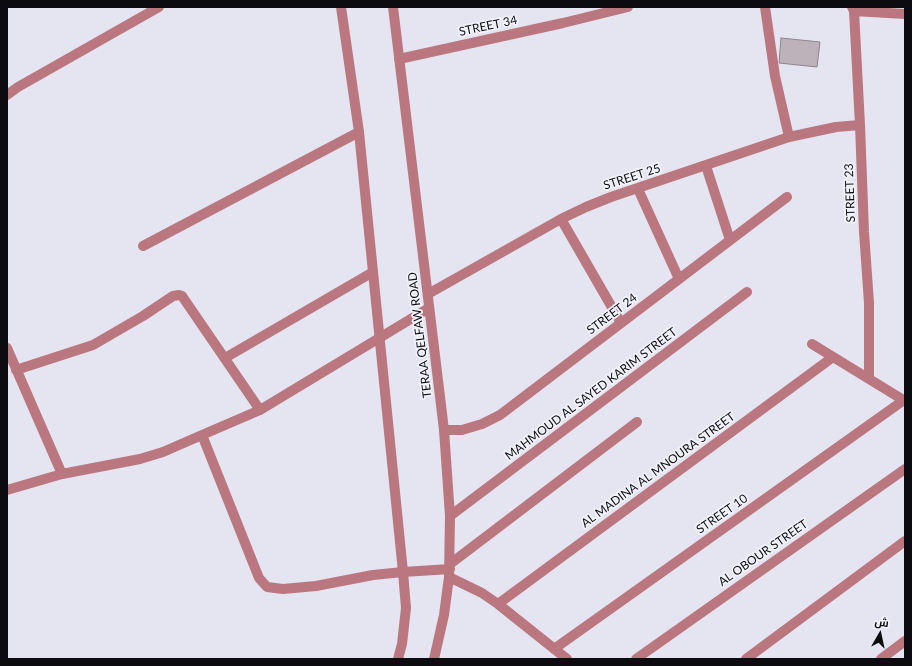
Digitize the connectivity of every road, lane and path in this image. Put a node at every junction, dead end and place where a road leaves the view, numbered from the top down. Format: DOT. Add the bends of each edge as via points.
graph roads {
  1 [pos="159,7"];
  2 [pos="341,7"];
  3 [pos="393,7"];
  4 [pos="628,7"];
  5 [pos="765,7"];
  6 [pos="853,9"];
  7 [pos="905,14"];
  8 [pos="399,59"];
  9 [pos="7,95"];
  10 [pos="860,125"];
  11 [pos="359,132"];
  12 [pos="789,137"];
  13 [pos="706,166"];
  14 [pos="638,189"];
  15 [pos="786,197"];
  16 [pos="561,219"];
  17 [pos="730,240"];
  18 [pos="143,246"];
  19 [pos="373,272"];
  20 [pos="679,279"];
  21 [pos="747,292"];
  22 [pos="428,294"];
  23 [pos="429,308"];
  24 [pos="621,323"];
  25 [pos="380,339"];
  26 [pos="812,344"];
  27 [pos="7,348"];
  28 [pos="833,357"];
  29 [pos="225,358"];
  30 [pos="16,370"];
  31 [pos="869,379"];
  32 [pos="905,400"];
  33 [pos="260,410"];
  34 [pos="637,422"];
  35 [pos="444,430"];
  36 [pos="202,435"];
  37 [pos="905,469"];
  38 [pos="62,474"];
  39 [pos="7,490"];
  40 [pos="450,516"];
  41 [pos="905,541"];
  42 [pos="450,570"];
  43 [pos="403,572"];
  44 [pos="498,604"];
  45 [pos="905,641"];
  46 [pos="554,649"];
  47 [pos="398,659"];
  48 [pos="434,659"];
  49 [pos="566,659"];
  50 [pos="636,659"];
  51 [pos="746,659"];
  52 [pos="881,659"];
  1 -- 9 [label="street"];
  2 -- 11 [label="street"];
  3 -- 8 [label="street, TERAA QELFAW ROAD"];
  4 -- 8 [label="street, STREET 34"];
  5 -- 12 [label="street" via="775,76"];
  6 -- 7 [label="street"];
  6 -- 10 [label="street, STREET 23"];
  8 -- 22 [label="street, TERAA QELFAW ROAD"];
  10 -- 12 [label="street, STREET 25" via="830,128"];
  10 -- 31 [label="street, STREET 23" via="870,309"];
  11 -- 18 [label="street"];
  11 -- 19 [label="street"];
  12 -- 13 [label="street, STREET 25"];
  13 -- 14 [label="street, STREET 25"];
  13 -- 17 [label="street"];
  14 -- 16 [label="street, STREET 25" via="611,197"];
  14 -- 20 [label="street"];
  15 -- 17 [label="street, STREET 24"];
  16 -- 22 [label="street, STREET 25"];
  16 -- 24 [label="street"];
  17 -- 20 [label="street, STREET 24"];
  19 -- 25 [label="street"];
  19 -- 29 [label="street"];
  20 -- 24 [label="street, STREET 24"];
  21 -- 40 [label="street, MAHMOUD AL SAYED KARIM STREET"];
  22 -- 23 [label="street, TERAA QELFAW ROAD"];
  23 -- 25 [label="street"];
  23 -- 35 [label="street, TERAA QELFAW ROAD"];
  24 -- 35 [label="street, STREET 24" via="500,415 462,430"];
  25 -- 33 [label="street"];
  25 -- 43 [label="street"];
  26 -- 28 [label="street"];
  27 -- 30 [label="street"];
  28 -- 31 [label="street"];
  28 -- 44 [label="street, AL MADINA AL MNOURA STREET"];
  29 -- 30 [label="street" via="182,296 176,295 93,345"];
  29 -- 33 [label="street"];
  30 -- 38 [label="street"];
  31 -- 32 [label="street"];
  32 -- 46 [label="street, STREET 10"];
  33 -- 36 [label="street"];
  34 -- 42 [label="street"];
  35 -- 40 [label="street, TERAA QELFAW ROAD"];
  36 -- 38 [label="street" via="164,452 140,459"];
  36 -- 43 [label="street" via="259,578 267,587 283,589 316,586"];
  37 -- 50 [label="street, AL OBOUR STREET"];
  38 -- 39 [label="street"];
  40 -- 42 [label="street, TERAA QELFAW ROAD"];
  41 -- 51 [label="street"];
  42 -- 43 [label="street"];
  42 -- 44 [label="street"];
  42 -- 48 [label="street, TERAA QELFAW ROAD" via="444,615"];
  43 -- 47 [label="street" via="406,608"];
  44 -- 46 [label="street"];
  45 -- 52 [label="street"];
  46 -- 49 [label="street"];
}
